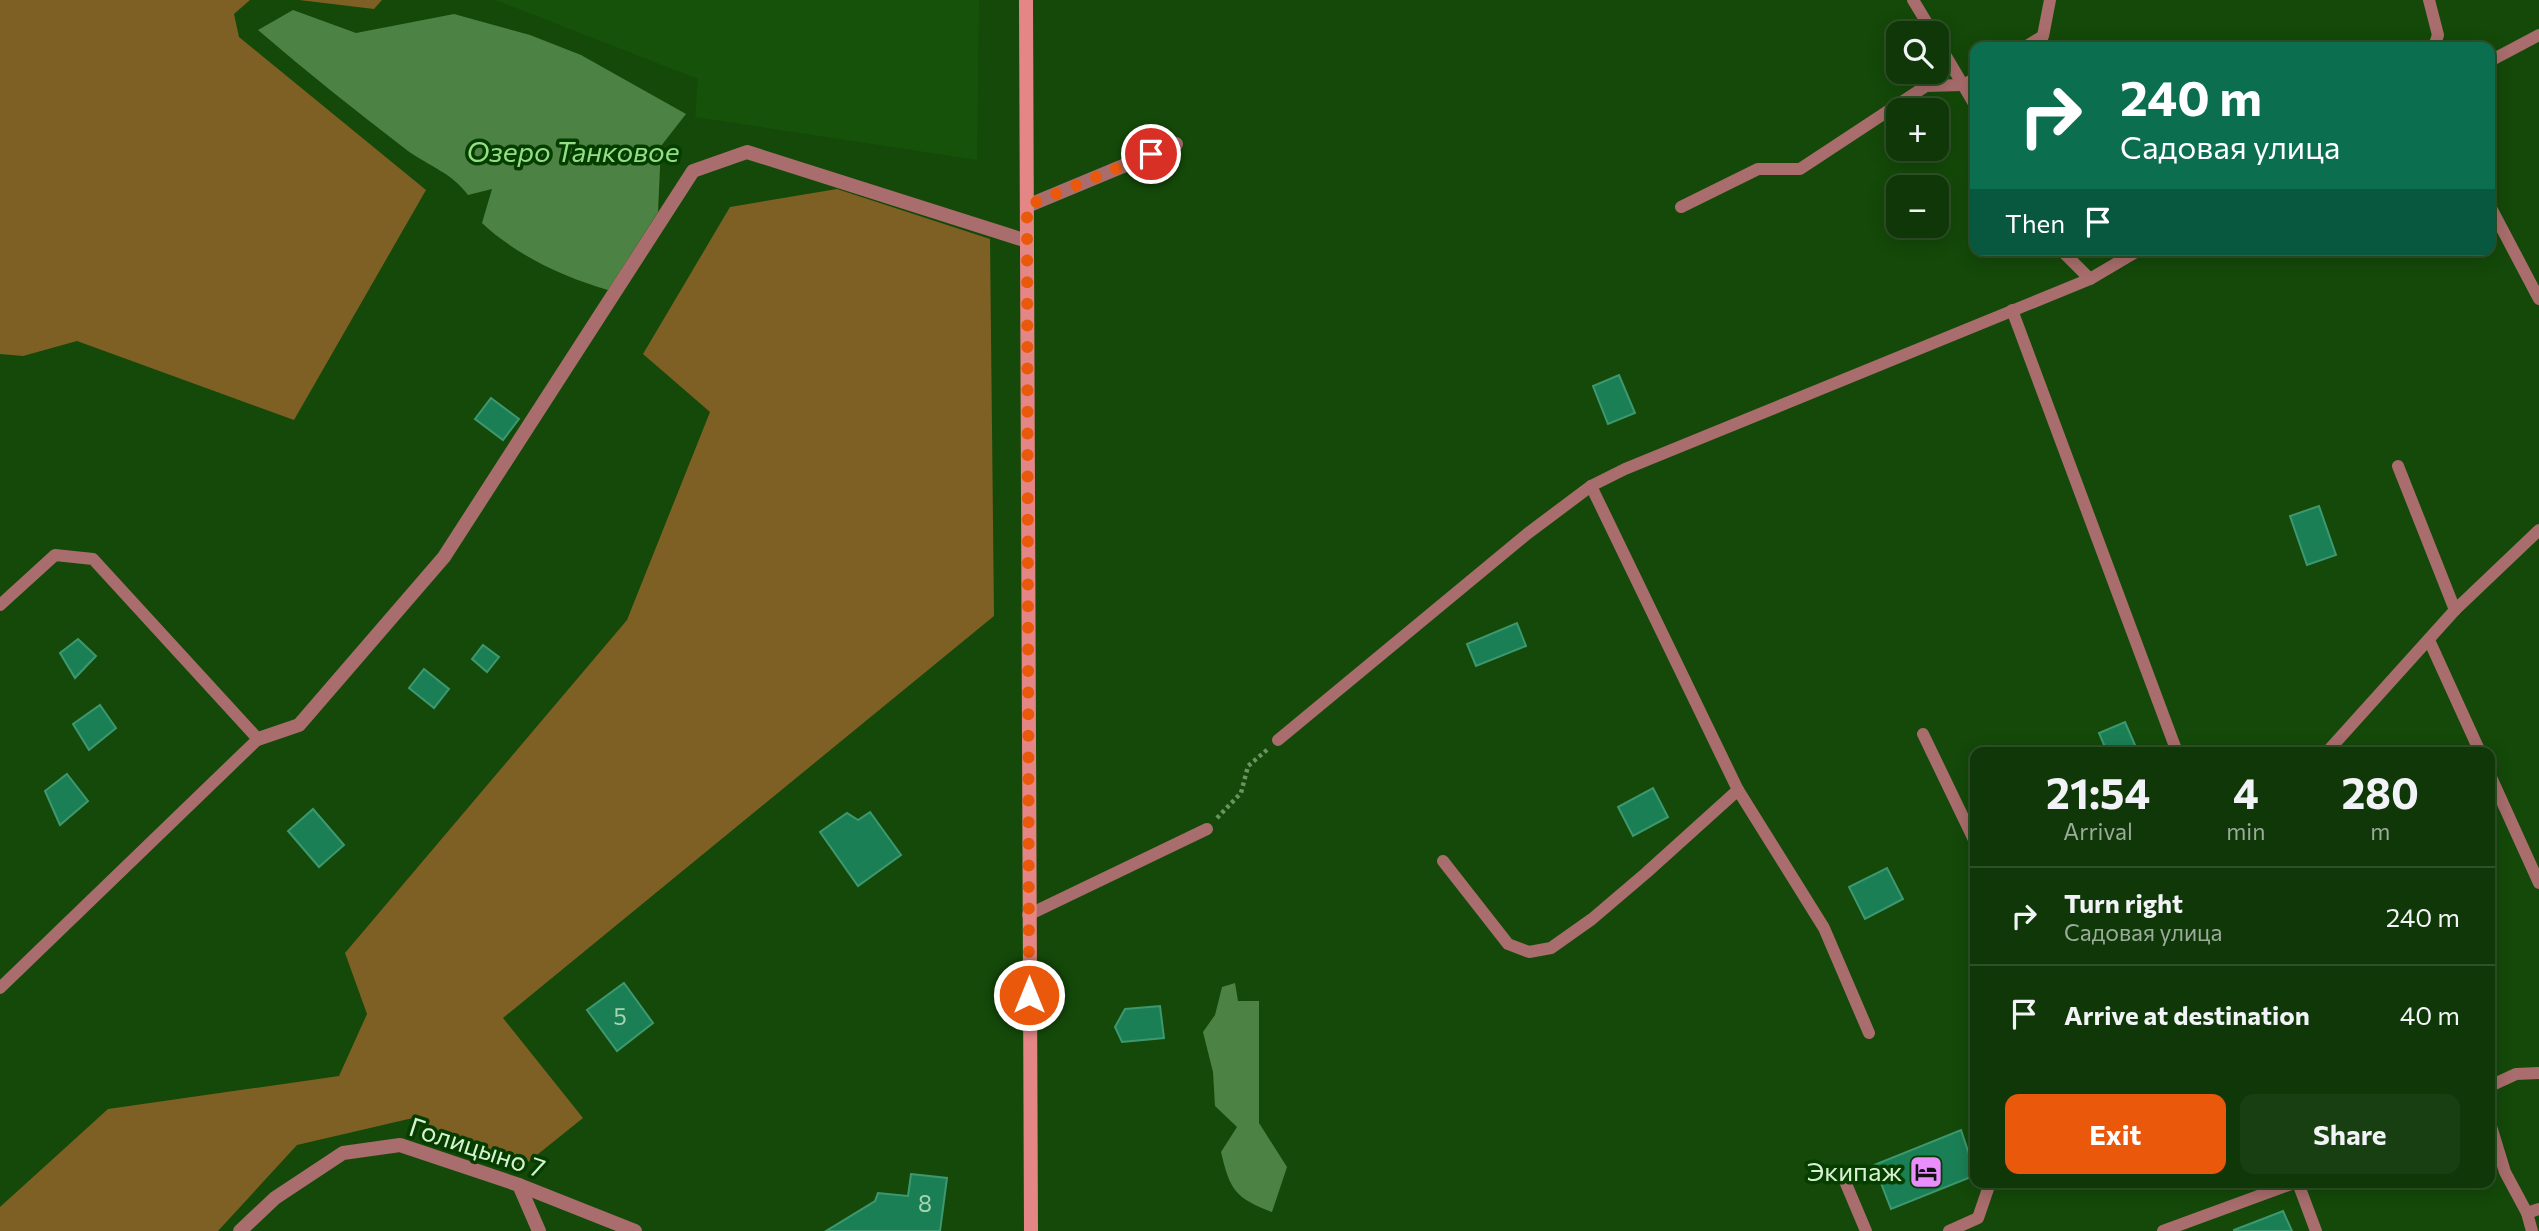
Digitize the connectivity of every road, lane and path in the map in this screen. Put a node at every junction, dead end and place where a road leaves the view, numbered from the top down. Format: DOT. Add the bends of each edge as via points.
graph roads {
  1 [pos="1026,0"];
  2 [pos="1913,0"];
  3 [pos="2050,0"];
  4 [pos="2429,0"];
  5 [pos="1926,21"];
  6 [pos="2539,34"];
  7 [pos="2033,42"];
  8 [pos="2436,42"];
  9 [pos="2495,58"];
  10 [pos="1949,61"];
  11 [pos="1970,81"];
  12 [pos="1963,85"];
  13 [pos="1970,97"];
  14 [pos="1176,144"];
  15 [pos="1027,206"];
  16 [pos="1681,207"];
  17 [pos="2495,215"];
  18 [pos="1027,241"];
  19 [pos="2067,256"];
  20 [pos="2129,256"];
  21 [pos="2090,279"];
  22 [pos="2539,299"];
  23 [pos="2012,310"];
  24 [pos="2398,466"];
  25 [pos="1591,486"];
  26 [pos="2539,530"];
  27 [pos="0,605"];
  28 [pos="2455,610"];
  29 [pos="2429,640"];
  30 [pos="1923,734"];
  31 [pos="258,739"];
  32 [pos="1278,740"];
  33 [pos="2175,747"];
  34 [pos="2332,747"];
  35 [pos="2478,747"];
  36 [pos="2495,786"];
  37 [pos="1738,790"];
  38 [pos="1207,829"];
  39 [pos="1970,832"];
  40 [pos="1443,861"];
  41 [pos="2539,883"];
  42 [pos="1028,915"];
  43 [pos="0,988"];
  44 [pos="1870,1033"];
  45 [pos="2539,1073"];
  46 [pos="2495,1084"];
  47 [pos="2495,1139"];
  48 [pos="1844,1180"];
  49 [pos="519,1185"];
  50 [pos="1988,1188"];
  51 [pos="2282,1188"];
  52 [pos="2298,1188"];
  53 [pos="2533,1211"];
  54 [pos="240,1231"];
  55 [pos="538,1231"];
  56 [pos="635,1231"];
  57 [pos="1031,1231"];
  58 [pos="1866,1231"];
  59 [pos="1949,1231"];
  60 [pos="2163,1231"];
  61 [pos="2316,1231"];
  62 [pos="2532,1231"];
  1 -- 15 [label="street"];
  2 -- 5 [label="lane"];
  3 -- 7 [label="lane" via="2043,36"];
  4 -- 8 [label="lane"];
  6 -- 9 [label="lane"];
  10 -- 12 [label="lane"];
  11 -- 12 [label="lane"];
  12 -- 13 [label="lane"];
  12 -- 16 [label="lane" via="1926,86 1800,169 1758,169"];
  14 -- 15 [label="street"];
  15 -- 18 [label="street"];
  17 -- 22 [label="lane"];
  18 -- 31 [label="street" via="747,152 693,171 444,557 299,725"];
  18 -- 42 [label="street"];
  19 -- 21 [label="lane"];
  20 -- 21 [label="lane"];
  21 -- 23 [label="lane"];
  23 -- 25 [label="lane"];
  23 -- 33 [label="lane"];
  24 -- 28 [label="lane"];
  25 -- 32 [label="lane"];
  25 -- 37 [label="lane"];
  26 -- 28 [label="lane"];
  27 -- 31 [label="lane" via="55,555 93,559"];
  28 -- 29 [label="lane"];
  29 -- 34 [label="lane"];
  29 -- 35 [label="lane"];
  30 -- 39 [label="lane"];
  31 -- 43 [label="lane"];
  32 -- 38 [label="path" via="1248,766 1241,793"];
  36 -- 41 [label="lane"];
  37 -- 40 [label="lane" via="1637,881 1551,948 1529,952 1508,944"];
  37 -- 44 [label="lane" via="1824,928"];
  38 -- 42 [label="lane"];
  42 -- 57 [label="street"];
  45 -- 46 [label="lane" via="2516,1074"];
  47 -- 53 [label="lane" via="2505,1172"];
  48 -- 58 [label="lane"];
  49 -- 54 [label="street, Голицыно 7" via="400,1145 343,1153 275,1198"];
  49 -- 55 [label="street"];
  49 -- 56 [label="street, Голицыно 7"];
  50 -- 59 [label="lane" via="1978,1218"];
  51 -- 60 [label="lane"];
  52 -- 61 [label="lane"];
  53 -- 62 [label="lane"];
}
